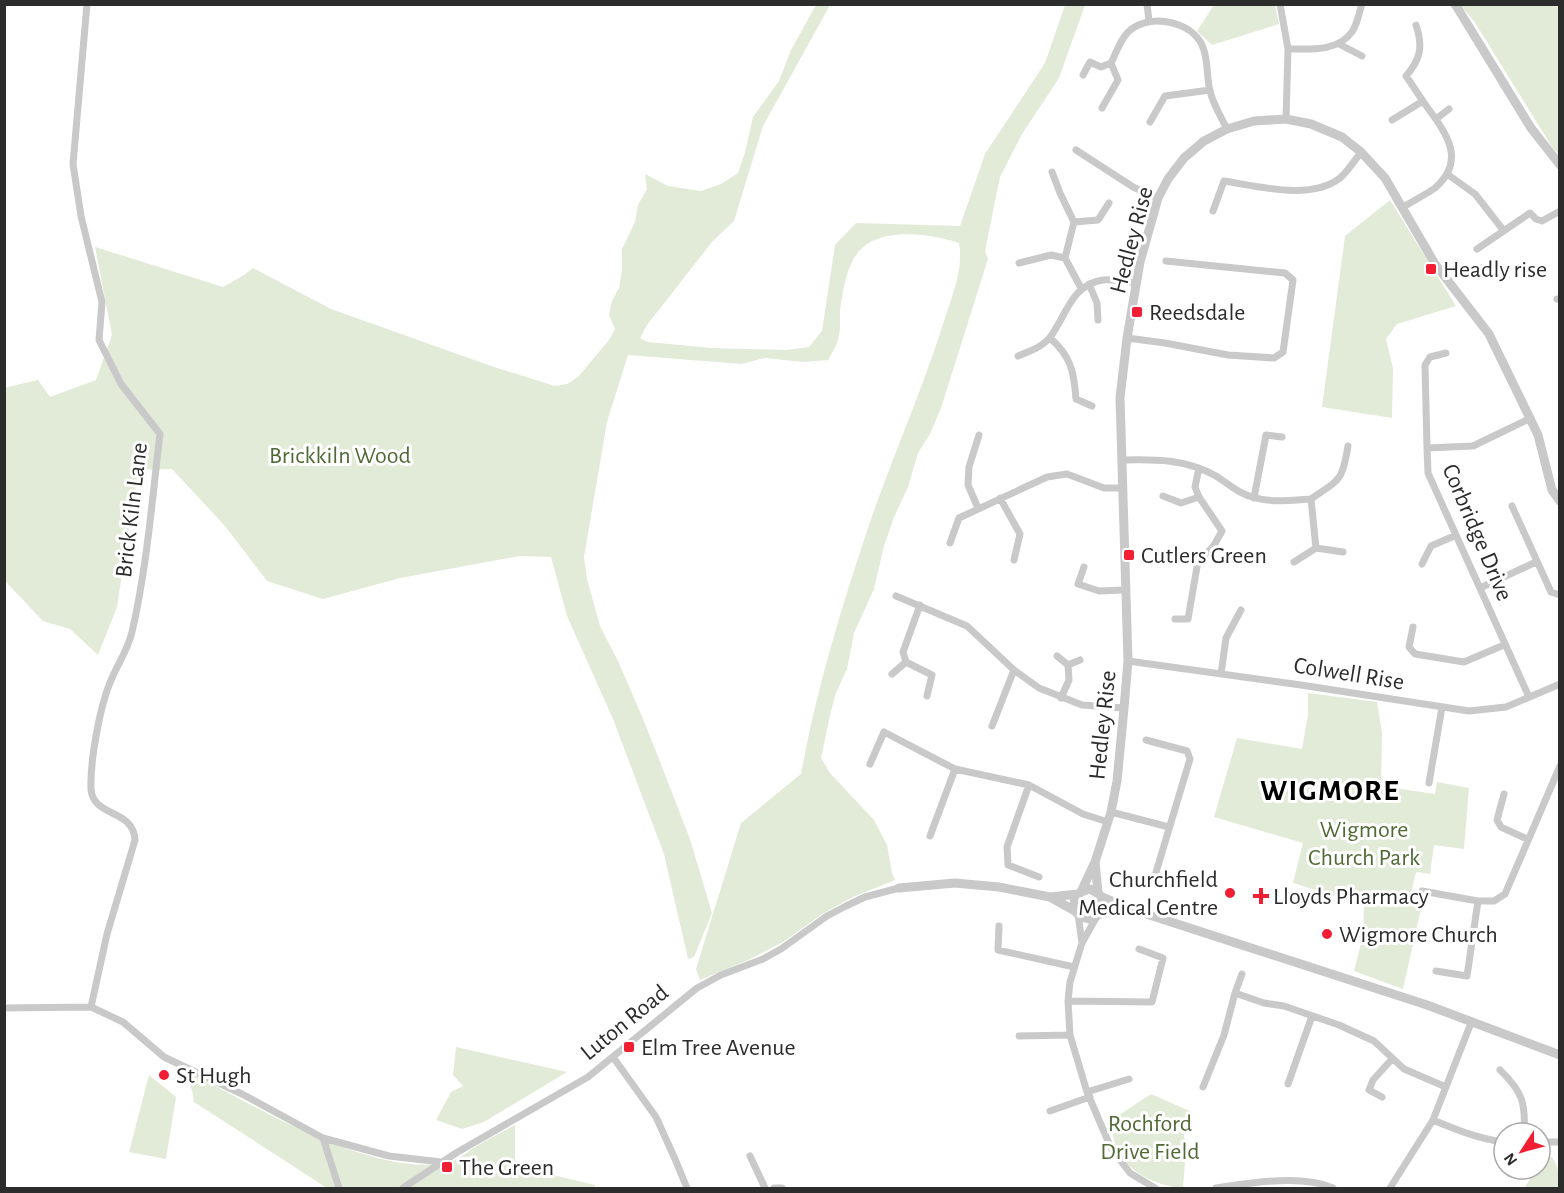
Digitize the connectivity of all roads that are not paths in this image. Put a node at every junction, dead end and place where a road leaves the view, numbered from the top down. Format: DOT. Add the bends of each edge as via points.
graph roads {
  1 [pos="87,4"];
  2 [pos="1147,4"];
  3 [pos="1280,4"];
  4 [pos="1362,4"];
  5 [pos="1455,4"];
  6 [pos="1149,21"];
  7 [pos="1416,25"];
  8 [pos="1339,44"];
  9 [pos="1288,49"];
  10 [pos="1362,56"];
  11 [pos="1111,63"];
  12 [pos="1083,75"];
  13 [pos="1210,90"];
  14 [pos="1423,101"];
  15 [pos="1102,108"];
  16 [pos="1449,109"];
  17 [pos="1286,119"];
  18 [pos="1436,119"];
  19 [pos="1392,120"];
  20 [pos="1150,122"];
  21 [pos="1227,129"];
  22 [pos="1076,150"];
  23 [pos="1361,152"];
  24 [pos="1560,165"];
  25 [pos="1052,172"];
  26 [pos="1447,174"];
  27 [pos="1158,198"];
  28 [pos="1109,203"];
  29 [pos="1403,207"];
  30 [pos="1213,211"];
  31 [pos="1560,211"];
  32 [pos="1074,222"];
  33 [pos="1504,231"];
  34 [pos="1477,249"];
  35 [pos="1065,258"];
  36 [pos="1166,261"];
  37 [pos="1019,263"];
  38 [pos="1089,284"];
  39 [pos="1137,284"];
  40 [pos="1081,288"];
  41 [pos="1098,320"];
  42 [pos="1050,338"];
  43 [pos="1127,338"];
  44 [pos="1446,353"];
  45 [pos="1018,356"];
  46 [pos="1092,406"];
  47 [pos="1531,418"];
  48 [pos="979,435"];
  49 [pos="1282,437"];
  50 [pos="1348,446"];
  51 [pos="1427,448"];
  52 [pos="1122,460"];
  53 [pos="1199,468"];
  54 [pos="1122,488"];
  55 [pos="1556,489"];
  56 [pos="1163,496"];
  57 [pos="1199,497"];
  58 [pos="1000,498"];
  59 [pos="1254,498"];
  60 [pos="1311,500"];
  61 [pos="1560,501"];
  62 [pos="1512,506"];
  63 [pos="978,508"];
  64 [pos="1454,536"];
  65 [pos="950,543"];
  66 [pos="1316,548"];
  67 [pos="1343,552"];
  68 [pos="1014,560"];
  69 [pos="1294,562"];
  70 [pos="1536,562"];
  71 [pos="1422,564"];
  72 [pos="1084,567"];
  73 [pos="1480,588"];
  74 [pos="1124,590"];
  75 [pos="1560,594"];
  76 [pos="897,596"];
  77 [pos="920,605"];
  78 [pos="1240,610"];
  79 [pos="1175,619"];
  80 [pos="1413,627"];
  81 [pos="1504,645"];
  82 [pos="1057,656"];
  83 [pos="1080,660"];
  84 [pos="1128,661"];
  85 [pos="906,663"];
  86 [pos="1068,664"];
  87 [pos="1014,670"];
  88 [pos="892,674"];
  89 [pos="1221,674"];
  90 [pos="1560,684"];
  91 [pos="927,696"];
  92 [pos="1529,697"];
  93 [pos="1061,698"];
  94 [pos="1442,707"];
  95 [pos="1124,708"];
  96 [pos="992,726"];
  97 [pos="1146,740"];
  98 [pos="870,764"];
  99 [pos="1560,766"];
  100 [pos="955,769"];
  101 [pos="1430,783"];
  102 [pos="1029,785"];
  103 [pos="1504,794"];
  104 [pos="1110,817"];
  105 [pos="1169,827"];
  106 [pos="930,836"];
  107 [pos="1527,839"];
  108 [pos="1095,862"];
  109 [pos="1039,877"];
  110 [pos="1154,879"];
  111 [pos="899,888"];
  112 [pos="1422,891"];
  113 [pos="1079,893"];
  114 [pos="1100,895"];
  115 [pos="1050,897"];
  116 [pos="1478,901"];
  117 [pos="1128,908"];
  118 [pos="1077,913"];
  119 [pos="1099,915"];
  120 [pos="999,926"];
  121 [pos="1082,943"];
  122 [pos="1139,949"];
  123 [pos="1074,967"];
  124 [pos="1436,971"];
  125 [pos="1242,974"];
  126 [pos="1236,993"];
  127 [pos="1068,1001"];
  128 [pos="91,1007"];
  129 [pos="4,1008"];
  130 [pos="1312,1016"];
  131 [pos="1471,1023"];
  132 [pos="1070,1035"];
  133 [pos="1019,1036"];
  134 [pos="1560,1054"];
  135 [pos="613,1057"];
  136 [pos="1392,1059"];
  137 [pos="1500,1070"];
  138 [pos="1129,1078"];
  139 [pos="1288,1084"];
  140 [pos="1203,1087"];
  141 [pos="1446,1087"];
  142 [pos="1088,1095"];
  143 [pos="1382,1097"];
  144 [pos="1050,1111"];
  145 [pos="1433,1120"];
  146 [pos="1524,1121"];
  147 [pos="322,1138"];
  148 [pos="1492,1141"];
  149 [pos="750,1156"];
  150 [pos="441,1162"];
  151 [pos="1287,1185"];
  152 [pos="685,1186"];
  153 [pos="339,1188"];
  154 [pos="403,1188"];
  155 [pos="675,1188"];
  156 [pos="765,1188"];
  157 [pos="774,1188"];
  158 [pos="782,1188"];
  159 [pos="1155,1188"];
  160 [pos="1216,1188"];
  161 [pos="1333,1188"];
  162 [pos="1390,1188"];
  1 -- 128 [label="street, Brick Kiln Lane" via="73,164 102,302 99,340 121,384 160,434 139,601 131,636 107,690 95,751 92,796 96,803 128,822 135,840 107,934"];
  2 -- 6 [label="street"];
  3 -- 9 [label="street"];
  4 -- 8 [label="street" via="1352,32"];
  5 -- 24 [label="street" via="1525,118"];
  6 -- 11 [label="street" via="1132,28"];
  6 -- 13 [label="street" via="1172,23 1193,34 1202,44"];
  7 -- 14 [label="street" via="1422,42 1415,65 1406,76"];
  8 -- 9 [label="street"];
  8 -- 10 [label="street"];
  9 -- 17 [label="street"];
  11 -- 12 [label="street" via="1101,67 1090,62"];
  11 -- 15 [label="street" via="1118,80"];
  13 -- 20 [label="street" via="1165,96"];
  13 -- 21 [label="street"];
  14 -- 18 [label="street"];
  14 -- 19 [label="street"];
  16 -- 18 [label="street"];
  17 -- 21 [label="street, Hedley Rise" via="1254,121"];
  17 -- 23 [label="street, Hedley Rise" via="1342,137"];
  18 -- 26 [label="street" via="1452,149"];
  21 -- 27 [label="street, Hedley Rise" via="1184,158"];
  22 -- 27 [label="street" via="1133,187"];
  23 -- 29 [label="street, Hedley Rise" via="1385,178"];
  23 -- 30 [label="street" via="1340,178 1313,190 1224,181"];
  25 -- 32 [label="street"];
  26 -- 29 [label="street" via="1434,188"];
  26 -- 33 [label="street" via="1475,194"];
  27 -- 39 [label="street, Hedley Rise"];
  28 -- 32 [label="street" via="1098,220"];
  29 -- 47 [label="street, Hedley Rise" via="1436,264 1489,334"];
  31 -- 33 [label="street" via="1542,221 1530,213"];
  32 -- 35 [label="street"];
  33 -- 34 [label="street"];
  35 -- 37 [label="street" via="1051,255"];
  35 -- 40 [label="street"];
  36 -- 43 [label="street" via="1285,273 1293,280 1282,352 1274,358 1228,355"];
  38 -- 39 [label="street" via="1105,280"];
  38 -- 40 [label="street"];
  38 -- 41 [label="street" via="1097,303"];
  39 -- 43 [label="street, Hedley Rise"];
  40 -- 42 [label="street"];
  42 -- 45 [label="street"];
  42 -- 46 [label="street" via="1063,350 1074,374 1076,399"];
  43 -- 52 [label="street, Hedley Rise" via="1120,398"];
  44 -- 51 [label="street" via="1430,357 1425,365"];
  47 -- 51 [label="street, Corbridge Drive" via="1473,446"];
  47 -- 55 [label="street, Hedley Rise"];
  48 -- 63 [label="street" via="968,485"];
  49 -- 59 [label="street" via="1266,435"];
  50 -- 60 [label="street" via="1340,479"];
  51 -- 64 [label="street, Corbridge Drive" via="1428,473"];
  52 -- 53 [label="street" via="1176,461"];
  52 -- 54 [label="street, Hedley Rise"];
  53 -- 57 [label="street" via="1195,487"];
  53 -- 59 [label="street"];
  54 -- 58 [label="street" via="1104,488 1067,474 1047,477"];
  54 -- 74 [label="street, Hedley Rise"];
  55 -- 61 [label="street, Hedley Rise"];
  56 -- 57 [label="street" via="1181,503"];
  57 -- 79 [label="street" via="1222,531 1198,561 1188,619"];
  58 -- 63 [label="street"];
  58 -- 68 [label="street" via="1020,534"];
  59 -- 60 [label="street"];
  60 -- 66 [label="street"];
  62 -- 70 [label="street"];
  63 -- 65 [label="street" via="958,518"];
  64 -- 71 [label="street" via="1431,546"];
  64 -- 73 [label="street, Corbridge Drive"];
  66 -- 67 [label="street"];
  66 -- 69 [label="street"];
  70 -- 73 [label="street"];
  70 -- 75 [label="street" via="1551,592"];
  72 -- 74 [label="street" via="1078,584 1099,591"];
  73 -- 81 [label="street, Corbridge Drive"];
  74 -- 84 [label="street, Hedley Rise"];
  76 -- 77 [label="street"];
  77 -- 85 [label="street" via="903,652"];
  77 -- 87 [label="street" via="967,626"];
  78 -- 89 [label="street" via="1227,638"];
  80 -- 81 [label="street" via="1408,647 1415,654 1464,662"];
  81 -- 92 [label="street, Corbridge Drive"];
  82 -- 86 [label="street"];
  83 -- 86 [label="street"];
  84 -- 89 [label="street, Colwell Rise"];
  84 -- 95 [label="street, Hedley Rise"];
  85 -- 88 [label="street"];
  85 -- 91 [label="street" via="932,675"];
  86 -- 93 [label="street" via="1069,680"];
  87 -- 93 [label="street"];
  87 -- 96 [label="street"];
  89 -- 94 [label="street, Colwell Rise"];
  90 -- 92 [label="street, Colwell Rise"];
  92 -- 94 [label="street, Colwell Rise" via="1506,707 1469,711"];
  93 -- 95 [label="street" via="1082,705"];
  94 -- 101 [label="street"];
  95 -- 104 [label="street, Hedley Rise"];
  97 -- 105 [label="street" via="1187,751 1190,759"];
  98 -- 100 [label="street" via="884,732"];
  99 -- 107 [label="street"];
  100 -- 102 [label="street"];
  100 -- 106 [label="street"];
  102 -- 104 [label="street" via="1083,814"];
  102 -- 109 [label="street" via="1007,848 1008,866"];
  103 -- 107 [label="street" via="1497,820 1501,827"];
  104 -- 105 [label="street"];
  104 -- 108 [label="street, Hedley Rise"];
  105 -- 110 [label="street"];
  107 -- 116 [label="street" via="1505,894 1494,901"];
  108 -- 113 [label="street, Hedley Rise"];
  108 -- 114 [label="street, Hedley Rise"];
  111 -- 115 [label="street" via="955,883"];
  111 -- 135 [label="street, Luton Road" via="846,906 763,959 697,988"];
  112 -- 116 [label="street"];
  113 -- 114 [label="street" via="1090,889"];
  113 -- 115 [label="street"];
  113 -- 118 [label="street" via="1074,900"];
  114 -- 117 [label="street"];
  114 -- 119 [label="street" via="1104,906"];
  115 -- 118 [label="street"];
  116 -- 124 [label="street" via="1467,976"];
  117 -- 119 [label="street"];
  117 -- 131 [label="street" via="1427,1005"];
  118 -- 119 [label="street" via="1089,919"];
  118 -- 121 [label="street"];
  119 -- 121 [label="street"];
  120 -- 123 [label="street" via="998,950"];
  121 -- 123 [label="street"];
  122 -- 127 [label="street" via="1163,958 1152,1002"];
  123 -- 127 [label="street"];
  125 -- 126 [label="street"];
  126 -- 130 [label="street"];
  126 -- 140 [label="street"];
  127 -- 132 [label="street"];
  128 -- 129 [label="street"];
  128 -- 147 [label="street" via="123,1023 164,1057"];
  130 -- 136 [label="street" via="1374,1041"];
  130 -- 139 [label="street"];
  131 -- 134 [label="street"];
  131 -- 141 [label="street"];
  132 -- 133 [label="street"];
  132 -- 142 [label="street"];
  135 -- 150 [label="street, Luton Road" via="561,1094"];
  135 -- 152 [label="street" via="656,1117"];
  136 -- 141 [label="street" via="1404,1069"];
  136 -- 143 [label="street" via="1369,1090"];
  137 -- 146 [label="street" via="1522,1101"];
  138 -- 142 [label="street"];
  141 -- 145 [label="street"];
  142 -- 144 [label="street"];
  142 -- 159 [label="street" via="1111,1148 1130,1173"];
  145 -- 148 [label="street"];
  145 -- 162 [label="street"];
  147 -- 150 [label="street" via="389,1156"];
  147 -- 153 [label="street"];
  149 -- 156 [label="street"];
  150 -- 154 [label="street, Luton Road"];
  151 -- 160 [label="street"];
  151 -- 161 [label="street" via="1322,1183"];
  152 -- 155 [label="street"];
  157 -- 158 [label="street"];
}
